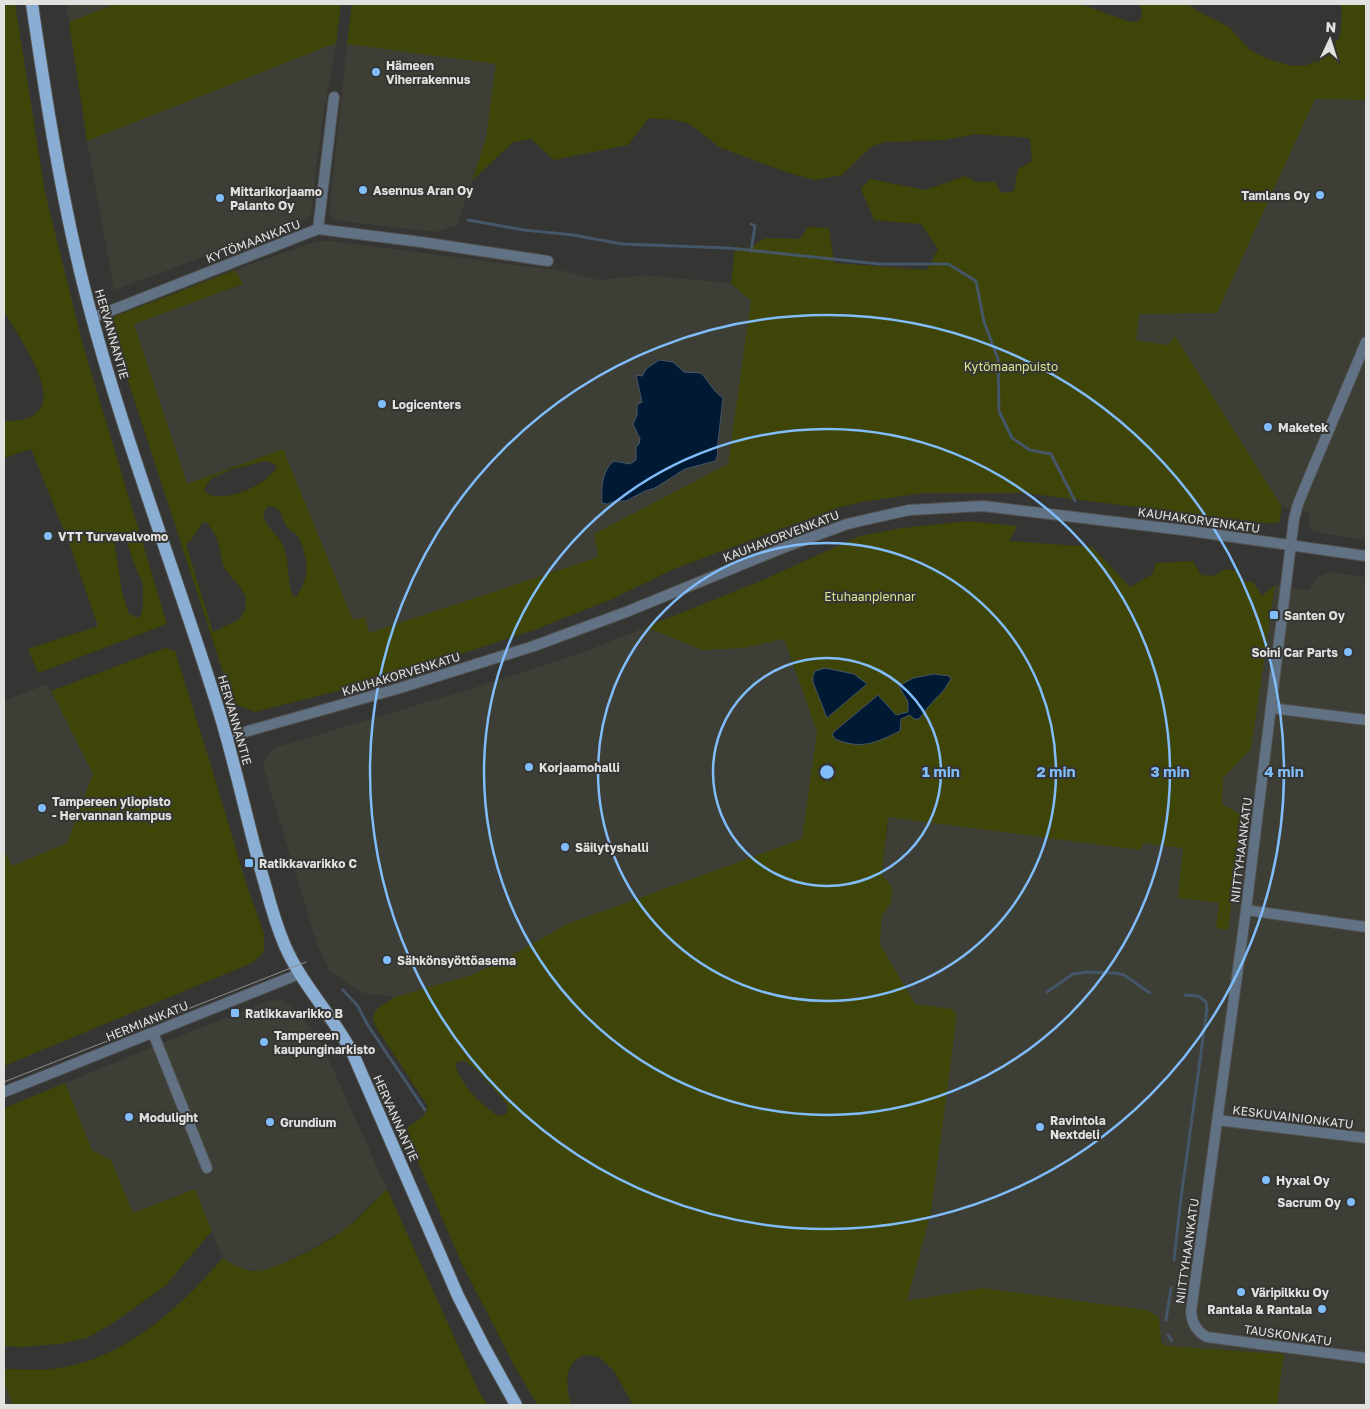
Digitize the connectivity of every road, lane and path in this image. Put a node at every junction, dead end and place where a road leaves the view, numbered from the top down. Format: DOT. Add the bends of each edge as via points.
graph roads {
  1 [pos="32,4"];
  2 [pos="334,97"];
  3 [pos="318,229"];
  4 [pos="548,261"];
  5 [pos="92,318"];
  6 [pos="1366,342"];
  7 [pos="1292,546"];
  8 [pos="1366,556"];
  9 [pos="1271,708"];
  10 [pos="1366,720"];
  11 [pos="227,737"];
  12 [pos="1246,910"];
  13 [pos="1366,927"];
  14 [pos="300,974"];
  15 [pos="153,1033"];
  16 [pos="4,1092"];
  17 [pos="1217,1120"];
  18 [pos="1366,1138"];
  19 [pos="207,1168"];
  20 [pos="1207,1337"];
  21 [pos="1366,1358"];
  22 [pos="516,1405"];
  1 -- 5 [label="main road, HERVANNANTIE" via="66,210"];
  2 -- 3 [label="street"];
  3 -- 4 [label="street, KYTÖMAANKATU"];
  3 -- 5 [label="street, KYTÖMAANKATU"];
  5 -- 11 [label="main road, HERVANNANTIE"];
  6 -- 7 [label="street, NIITTYHAANKATU" via="1298,504"];
  7 -- 8 [label="street, KAUHAKORVENKATU"];
  7 -- 9 [label="street, NIITTYHAANKATU"];
  7 -- 11 [label="street, KAUHAKORVENKATU" via="983,506 901,512 847,524 603,621 489,661"];
  9 -- 10 [label="street"];
  9 -- 12 [label="street, NIITTYHAANKATU"];
  11 -- 14 [label="main road, HERVANNANTIE" via="271,907 285,946"];
  12 -- 13 [label="street"];
  12 -- 17 [label="street, NIITTYHAANKATU"];
  14 -- 15 [label="street, HERMIANKATU"];
  14 -- 22 [label="main road, HERVANNANTIE" via="339,1029 352,1054 458,1296"];
  15 -- 16 [label="street, HERMIANKATU"];
  15 -- 19 [label="street"];
  17 -- 18 [label="street, KESKUVAINIONKATU"];
  17 -- 20 [label="street, NIITTYHAANKATU" via="1191,1312 1195,1328"];
  20 -- 21 [label="street, TAUSKONKATU"];
}
